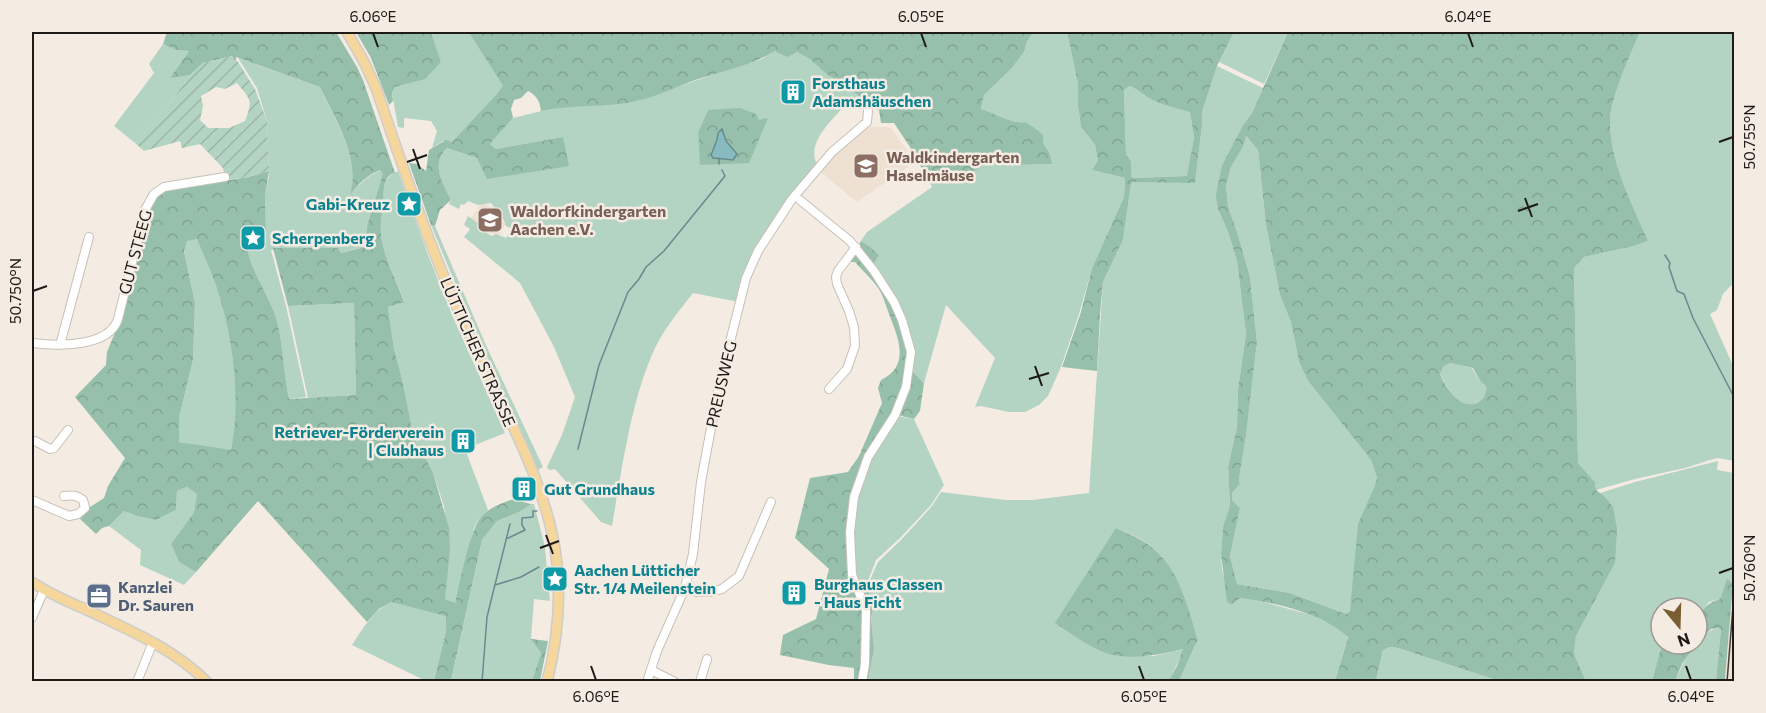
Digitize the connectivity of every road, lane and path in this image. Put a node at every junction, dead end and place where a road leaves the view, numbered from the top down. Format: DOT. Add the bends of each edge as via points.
graph roads {
  1 [pos="347,32"];
  2 [pos="868,111"];
  3 [pos="225,177"];
  4 [pos="795,196"];
  5 [pos="89,237"];
  6 [pos="856,247"];
  7 [pos="32,343"];
  8 [pos="60,345"];
  9 [pos="829,389"];
  10 [pos="68,430"];
  11 [pos="32,442"];
  12 [pos="64,496"];
  13 [pos="32,500"];
  14 [pos="771,502"];
  15 [pos="32,582"];
  16 [pos="685,588"];
  17 [pos="44,590"];
  18 [pos="32,618"];
  19 [pos="153,642"];
  20 [pos="707,658"];
  21 [pos="651,670"];
  22 [pos="137,681"];
  23 [pos="207,681"];
  24 [pos="547,681"];
  25 [pos="647,681"];
  26 [pos="675,681"];
  27 [pos="700,681"];
  28 [pos="862,681"];
  1 -- 24 [label="main road, LÜTTICHER STRASSE" via="376,88 436,257 528,461 549,519 557,562 559,606"];
  2 -- 4 [label="street, PREUSWEG" via="867,122 832,152"];
  3 -- 8 [label="street, GUT STEEG" via="176,184 154,194 144,210 113,330 94,339"];
  4 -- 6 [label="street"];
  4 -- 16 [label="street, PREUSWEG" via="758,251 746,278 716,399"];
  5 -- 8 [label="street"];
  6 -- 9 [label="street" via="836,277 854,327 855,346 848,369"];
  6 -- 28 [label="street" via="894,302 910,352 906,387 895,415 868,457 854,497 850,531 852,575 866,610"];
  7 -- 8 [label="street, GUT STEEG"];
  10 -- 11 [label="street" via="54,448"];
  12 -- 13 [label="street" via="79,497 85,508 72,516"];
  14 -- 16 [label="street" via="739,576 711,592"];
  15 -- 17 [label="main road"];
  16 -- 21 [label="street, PREUSWEG"];
  17 -- 18 [label="street"];
  17 -- 19 [label="main road"];
  19 -- 22 [label="street"];
  19 -- 23 [label="main road"];
  20 -- 27 [label="street"];
  21 -- 25 [label="street, PREUSWEG"];
  21 -- 26 [label="street"];
}
